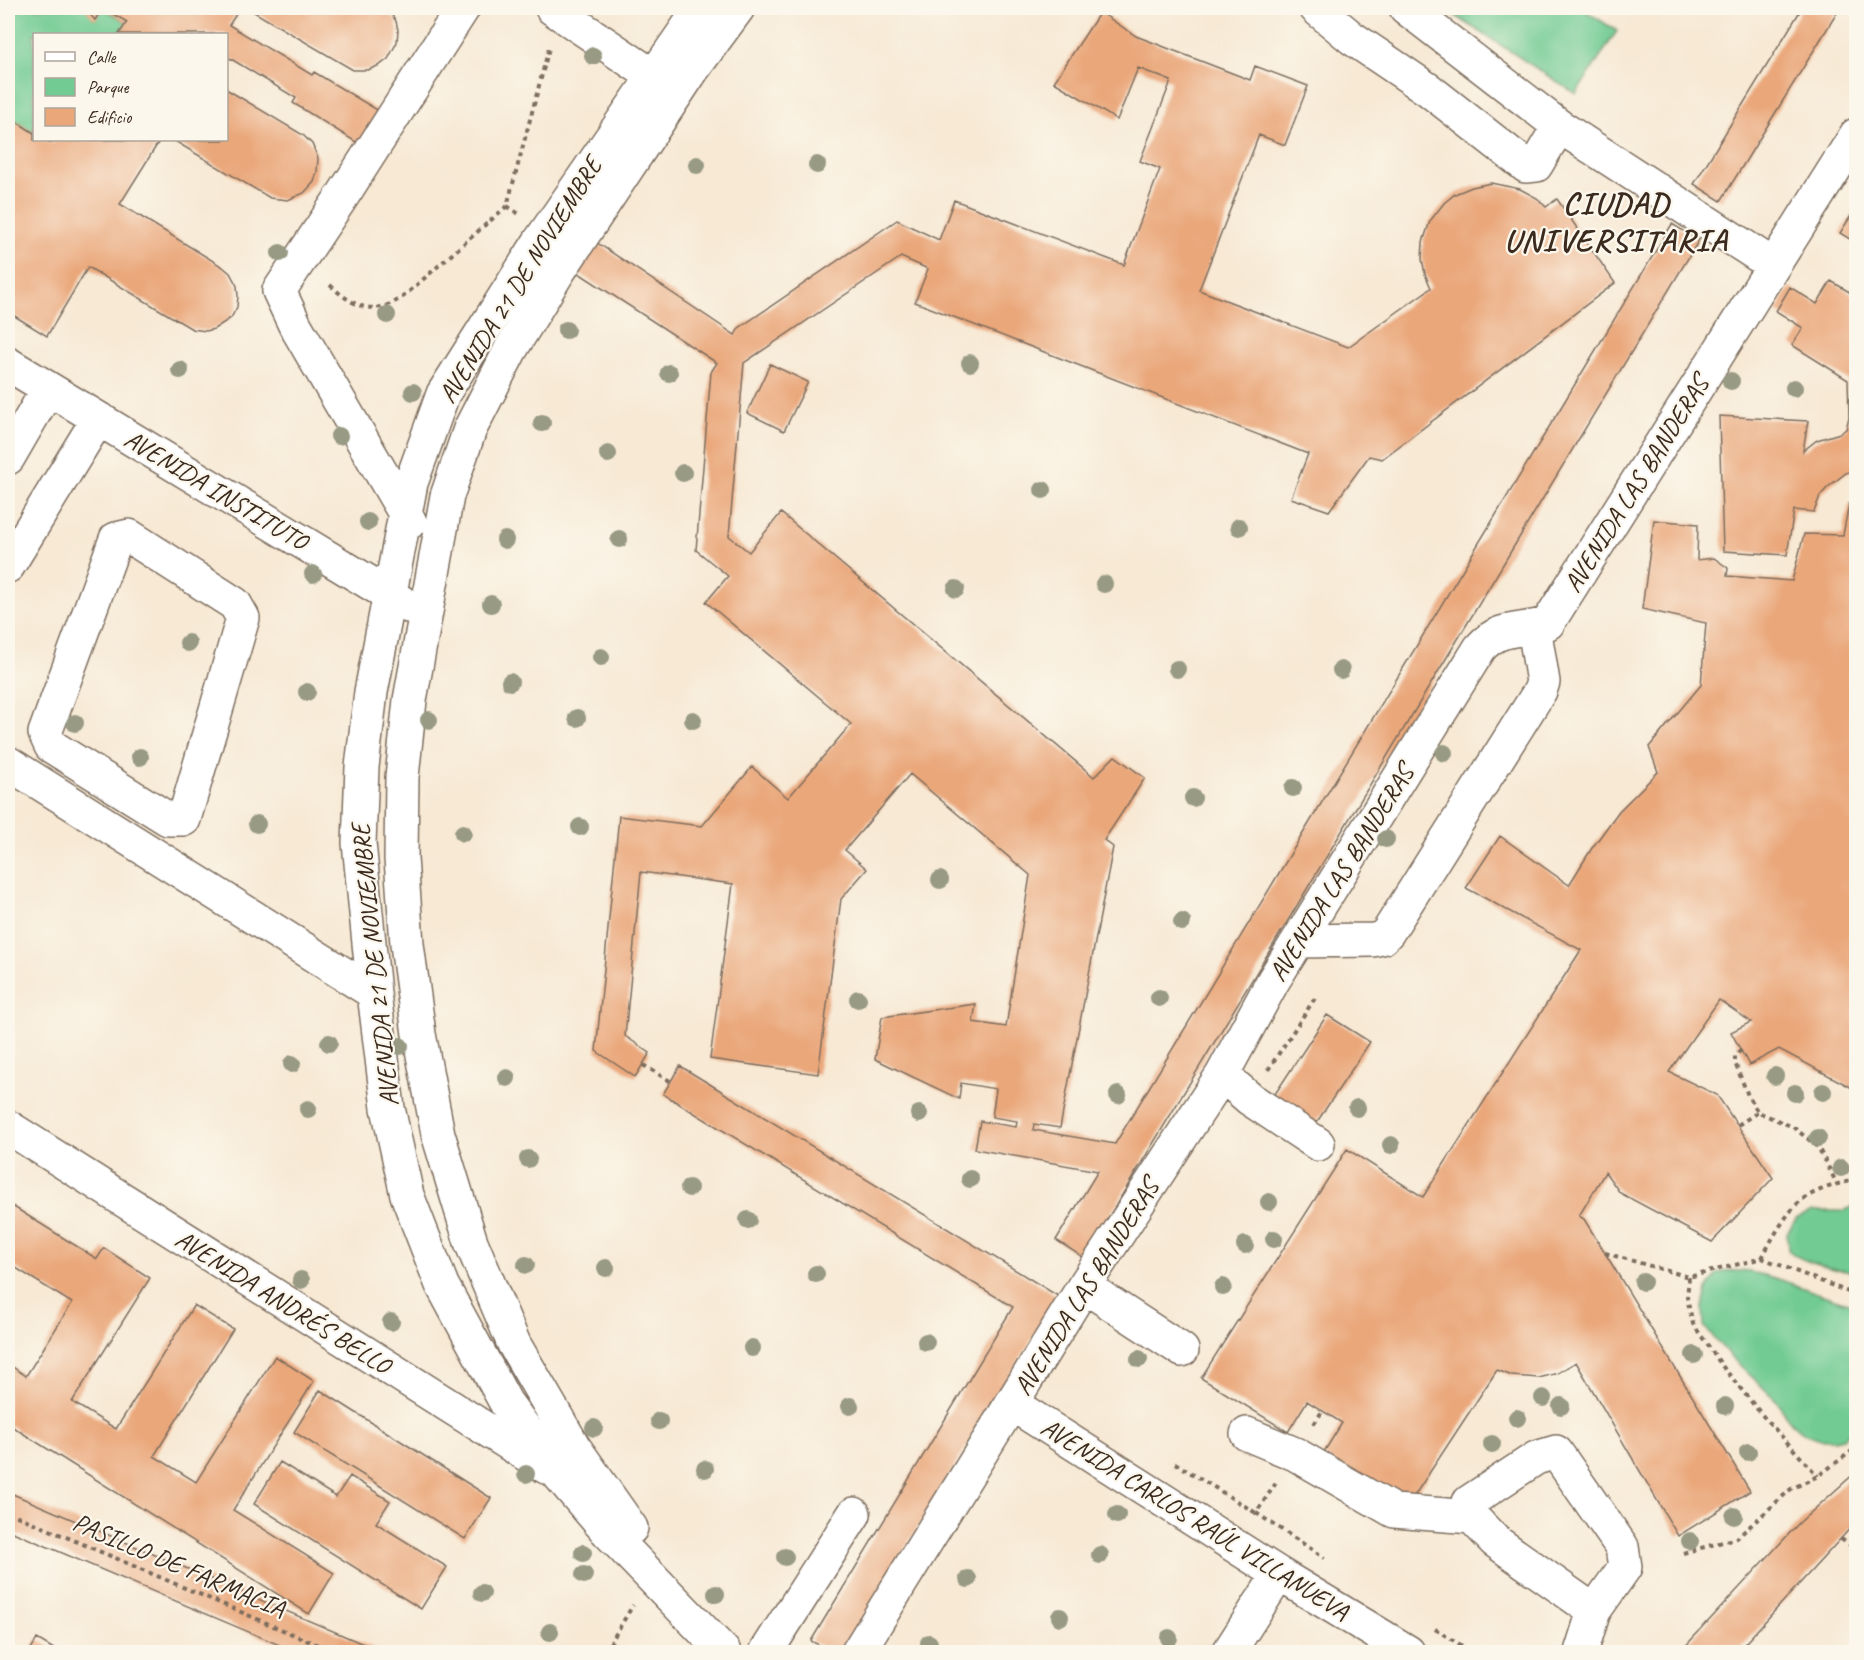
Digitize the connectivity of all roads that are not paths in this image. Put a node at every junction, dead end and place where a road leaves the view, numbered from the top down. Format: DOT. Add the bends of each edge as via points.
graph roads {
  1 [pos="464,8"];
  2 [pos="701,8"];
  3 [pos="738,8"];
  4 [pos="1316,8"];
  5 [pos="1406,8"];
  6 [pos="555,10"];
  7 [pos="654,76"];
  8 [pos="1559,126"];
  9 [pos="1857,135"];
  10 [pos="1773,265"];
  11 [pos="8,364"];
  12 [pos="48,389"];
  13 [pos="98,419"];
  14 [pos="8,458"];
  15 [pos="405,513"];
  16 [pos="8,566"];
  17 [pos="434,566"];
  18 [pos="391,596"];
  19 [pos="425,616"];
  20 [pos="1534,627"];
  21 [pos="8,763"];
  22 [pos="118,788"];
  23 [pos="107,826"];
  24 [pos="1298,941"];
  25 [pos="374,993"];
  26 [pos="1222,1076"];
  27 [pos="8,1127"];
  28 [pos="1318,1144"];
  29 [pos="1084,1286"];
  30 [pos="514,1344"];
  31 [pos="1182,1350"];
  32 [pos="506,1403"];
  33 [pos="1012,1404"];
  34 [pos="464,1416"];
  35 [pos="1247,1434"];
  36 [pos="559,1475"];
  37 [pos="854,1514"];
  38 [pos="1472,1517"];
  39 [pos="1279,1574"];
  40 [pos="1594,1611"];
  41 [pos="724,1653"];
  42 [pos="741,1653"];
  43 [pos="766,1653"];
  44 [pos="858,1653"];
  45 [pos="1229,1653"];
  46 [pos="1408,1653"];
  47 [pos="1581,1653"];
  1 -- 15 [label="lane" via="279,291"];
  2 -- 7 [label="lane, AVENIDA 21 DE NOVIEMBRE"];
  3 -- 17 [label="lane, AVENIDA 21 DE NOVIEMBRE" via="677,92 511,349 470,429 447,496"];
  4 -- 8 [label="lane" via="1352,38 1430,90 1526,166 1536,165"];
  5 -- 8 [label="lane"];
  6 -- 7 [label="lane"];
  7 -- 15 [label="lane, AVENIDA 21 DE NOVIEMBRE" via="540,241 443,394 411,483"];
  8 -- 10 [label="lane"];
  9 -- 10 [label="lane, AVENIDA LAS BANDERAS"];
  10 -- 20 [label="lane, AVENIDA LAS BANDERAS" via="1548,623"];
  11 -- 12 [label="lane, AVENIDA INSTITUTO"];
  12 -- 13 [label="lane, AVENIDA INSTITUTO"];
  12 -- 14 [label="lane"];
  13 -- 16 [label="lane"];
  13 -- 18 [label="lane, AVENIDA INSTITUTO"];
  15 -- 17 [label="lane"];
  15 -- 18 [label="lane, AVENIDA 21 DE NOVIEMBRE"];
  17 -- 19 [label="lane, AVENIDA 21 DE NOVIEMBRE"];
  18 -- 19 [label="lane, AVENIDA INSTITUTO"];
  18 -- 25 [label="lane, AVENIDA 21 DE NOVIEMBRE" via="371,692 359,832"];
  19 -- 30 [label="lane, AVENIDA 21 DE NOVIEMBRE" via="402,777 401,858 407,944 438,1134 471,1242"];
  20 -- 24 [label="lane, AVENIDA LAS BANDERAS" via="1499,632 1480,648"];
  20 -- 24 [label="lane" via="1543,682 1540,691 1388,932 1373,939"];
  21 -- 23 [label="lane"];
  22 -- 22 [label="lane" via="168,819 184,819 243,618 235,604 129,537 116,539 45,733 51,746"];
  22 -- 23 [label="lane"];
  23 -- 25 [label="lane"];
  24 -- 26 [label="lane, AVENIDA LAS BANDERAS"];
  25 -- 32 [label="lane, AVENIDA 21 DE NOVIEMBRE" via="388,1108 407,1195 442,1285"];
  26 -- 28 [label="lane"];
  26 -- 29 [label="lane, AVENIDA LAS BANDERAS"];
  27 -- 34 [label="lane, AVENIDA ANDRÉS BELLO"];
  29 -- 31 [label="lane"];
  29 -- 33 [label="lane, AVENIDA LAS BANDERAS"];
  30 -- 32 [label="lane" via="515,1382"];
  30 -- 42 [label="lane, AVENIDA 21 DE NOVIEMBRE" via="574,1447 621,1517 688,1598"];
  32 -- 34 [label="lane" via="487,1416"];
  32 -- 36 [label="lane, AVENIDA 21 DE NOVIEMBRE"];
  33 -- 39 [label="lane, AVENIDA CARLOS RAÚL VILLANUEVA"];
  33 -- 44 [label="lane, AVENIDA LAS BANDERAS"];
  34 -- 36 [label="lane, AVENIDA ANDRÉS BELLO"];
  35 -- 38 [label="lane" via="1295,1454 1394,1511"];
  36 -- 41 [label="lane, AVENIDA 21 DE NOVIEMBRE"];
  37 -- 43 [label="lane"];
  38 -- 40 [label="lane" via="1495,1541"];
  38 -- 40 [label="lane" via="1469,1502 1536,1458 1556,1452 1622,1547 1625,1567"];
  39 -- 45 [label="lane"];
  39 -- 46 [label="lane, AVENIDA CARLOS RAÚL VILLANUEVA"];
  40 -- 47 [label="lane"];
}
